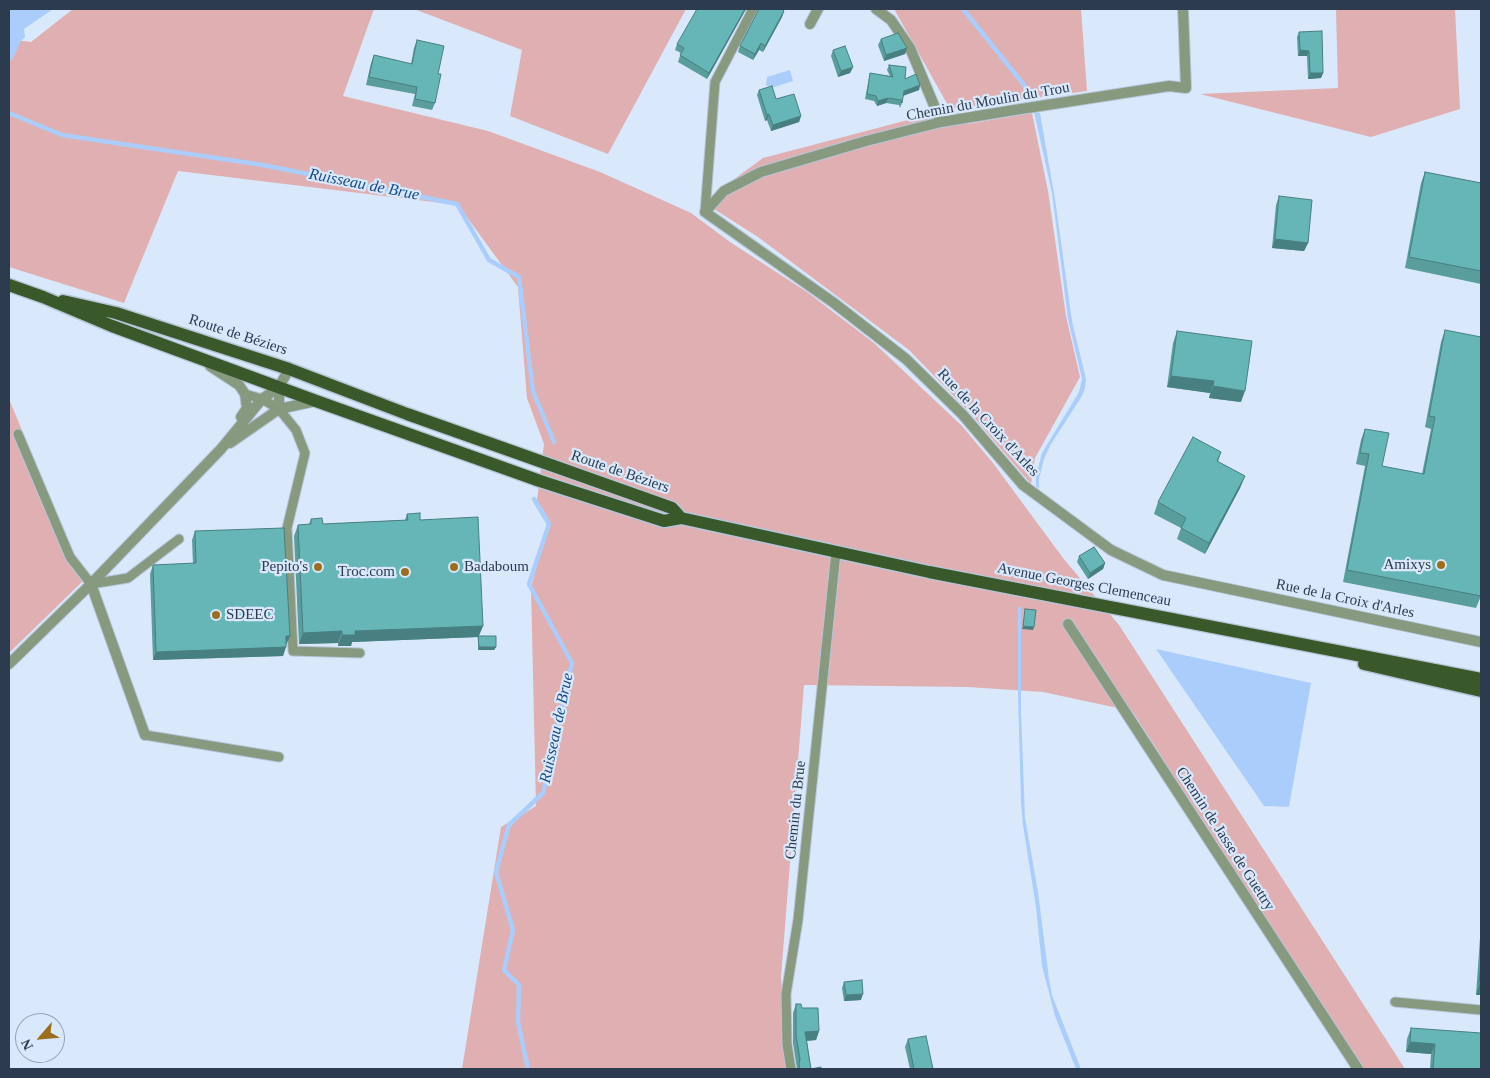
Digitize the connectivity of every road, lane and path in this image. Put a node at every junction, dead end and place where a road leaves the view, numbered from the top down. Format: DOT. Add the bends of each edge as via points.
graph roads {
  1 [pos="753,9"];
  2 [pos="818,9"];
  3 [pos="876,9"];
  4 [pos="1183,9"];
  5 [pos="810,24"];
  6 [pos="941,122"];
  7 [pos="705,212"];
  8 [pos="9,285"];
  9 [pos="43,297"];
  10 [pos="195,356"];
  11 [pos="289,369"];
  12 [pos="279,387"];
  13 [pos="245,394"];
  14 [pos="262,399"];
  15 [pos="316,401"];
  16 [pos="279,409"];
  17 [pos="18,434"];
  18 [pos="221,449"];
  19 [pos="681,518"];
  20 [pos="179,539"];
  21 [pos="836,552"];
  22 [pos="91,584"];
  23 [pos="1068,624"];
  24 [pos="1262,636"];
  25 [pos="1481,642"];
  26 [pos="360,653"];
  27 [pos="9,664"];
  28 [pos="1481,678"];
  29 [pos="1481,692"];
  30 [pos="145,734"];
  31 [pos="279,757"];
  32 [pos="1395,1002"];
  33 [pos="1481,1010"];
  34 [pos="791,1069"];
  35 [pos="1358,1069"];
  1 -- 7 [label="lane" via="715,82"];
  2 -- 5 [label="street"];
  3 -- 6 [label="street" via="891,20 910,48"];
  4 -- 6 [label="street, Chemin du Moulin du Trou" via="1186,88 1169,86"];
  6 -- 7 [label="street, Chemin du Moulin du Trou" via="761,172 724,191"];
  7 -- 25 [label="street, Rue de la Croix d'Arles" via="827,298 906,359 962,415 1023,485 1111,550 1163,575"];
  8 -- 9 [label="main road, Route de Béziers"];
  9 -- 10 [label="main road, Route de Béziers"];
  9 -- 11 [label="main road, Route de Béziers" via="116,313"];
  10 -- 12 [label="main road, Route de Béziers"];
  10 -- 13 [label="street" via="239,385"];
  11 -- 12 [label="street"];
  11 -- 19 [label="main road, Route de Béziers" via="672,508"];
  12 -- 14 [label="street"];
  12 -- 15 [label="main road, Route de Béziers"];
  12 -- 16 [label="street"];
  13 -- 14 [label="lane"];
  13 -- 18 [label="street" via="247,408"];
  14 -- 16 [label="lane"];
  14 -- 18 [label="street"];
  15 -- 16 [label="street"];
  15 -- 19 [label="main road, Route de Béziers" via="540,481 664,521"];
  16 -- 18 [label="street"];
  16 -- 26 [label="lane" via="296,430 305,453 288,528 293,651"];
  17 -- 22 [label="lane" via="70,557"];
  18 -- 22 [label="street"];
  19 -- 21 [label="main road, Avenue Georges Clemenceau"];
  20 -- 22 [label="lane" via="128,578"];
  21 -- 24 [label="main road, Avenue Georges Clemenceau"];
  21 -- 34 [label="lane, Chemin du Brue" via="799,910 786,994"];
  22 -- 27 [label="street"];
  22 -- 30 [label="street"];
  23 -- 35 [label="street, Chemin de Jasse de Guettry"];
  24 -- 28 [label="main road, Avenue Georges Clemenceau"];
  24 -- 29 [label="main road"];
  30 -- 31 [label="lane"];
  32 -- 33 [label="lane"];
}
